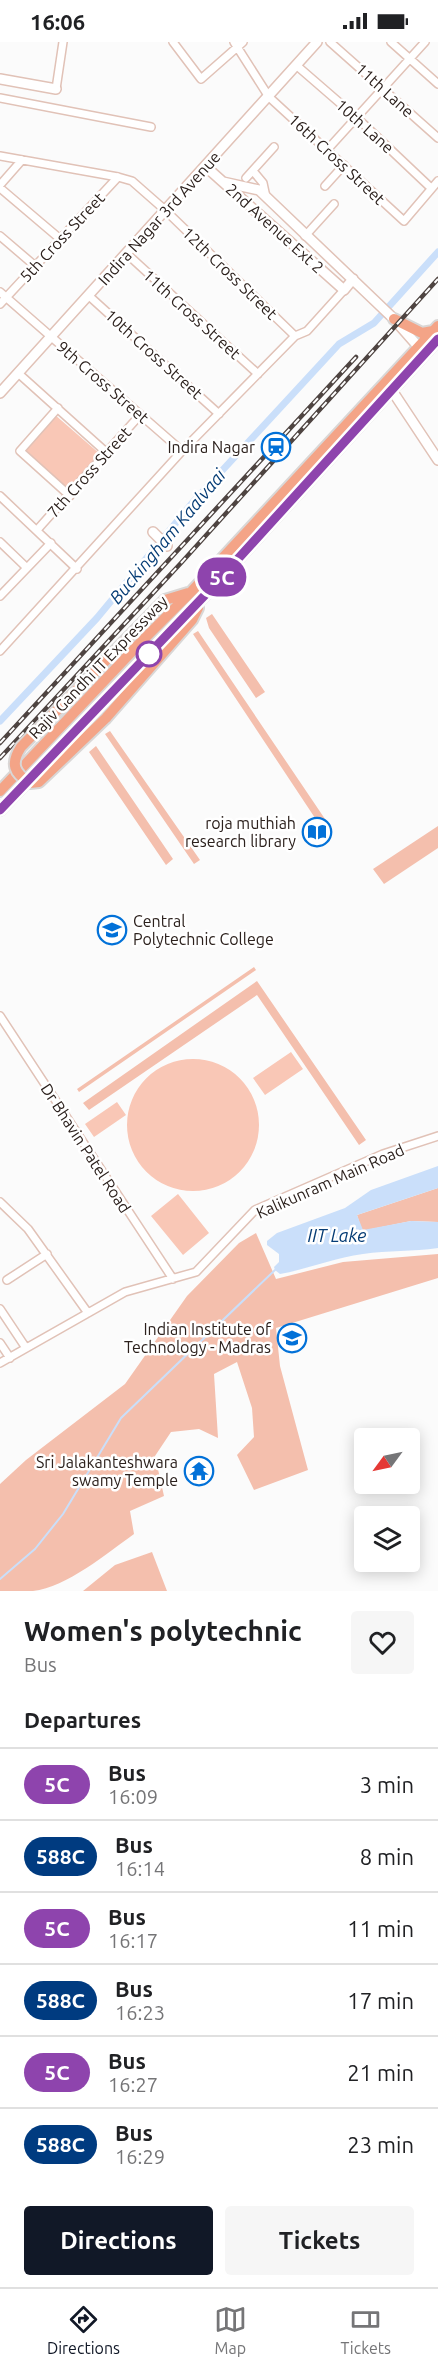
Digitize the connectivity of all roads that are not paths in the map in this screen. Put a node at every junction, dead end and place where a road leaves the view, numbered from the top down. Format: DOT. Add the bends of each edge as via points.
graph roads {
  1 [pos="63,42"];
  2 [pos="173,42"];
  3 [pos="317,42"];
  4 [pos="330,42"];
  5 [pos="391,42"];
  6 [pos="425,42"];
  7 [pos="238,44"];
  8 [pos="410,59"];
  9 [pos="296,65"];
  10 [pos="0,79"];
  11 [pos="438,84"];
  12 [pos="383,87"];
  13 [pos="56,88"];
  14 [pos="270,97"];
  15 [pos="0,99"];
  16 [pos="356,117"];
  17 [pos="151,127"];
  18 [pos="438,138"];
  19 [pos="274,147"];
  20 [pos="327,150"];
  21 [pos="0,156"];
  22 [pos="22,160"];
  23 [pos="344,165"];
  24 [pos="206,166"];
  25 [pos="253,171"];
  26 [pos="117,177"];
  27 [pos="246,178"];
  28 [pos="438,181"];
  29 [pos="223,182"];
  30 [pos="325,186"];
  31 [pos="0,187"];
  32 [pos="431,188"];
  33 [pos="262,194"];
  34 [pos="334,204"];
  35 [pos="165,210"];
  36 [pos="0,236"];
  37 [pos="305,236"];
  38 [pos="59,238"];
  39 [pos="126,253"];
  40 [pos="34,265"];
  41 [pos="353,279"];
  42 [pos="344,290"];
  43 [pos="3,294"];
  44 [pos="88,295"];
  45 [pos="0,304"];
  46 [pos="394,319"];
  47 [pos="436,332"];
  48 [pos="295,336"];
  49 [pos="51,337"];
  50 [pos="421,350"];
  51 [pos="18,373"];
  52 [pos="258,374"];
  53 [pos="391,390"];
  54 [pos="0,393"];
  55 [pos="58,408"];
  56 [pos="219,414"];
  57 [pos="141,415"];
  58 [pos="182,451"];
  59 [pos="106,453"];
  60 [pos="438,460"];
  61 [pos="0,496"];
  62 [pos="70,496"];
  63 [pos="38,530"];
  64 [pos="153,532"];
  65 [pos="51,543"];
  66 [pos="0,544"];
  67 [pos="167,546"];
  68 [pos="27,568"];
  69 [pos="77,569"];
  70 [pos="192,591"];
  71 [pos="206,594"];
  72 [pos="0,596"];
  73 [pos="0,651"];
  74 [pos="0,791"];
  75 [pos="0,810"];
  76 [pos="0,1016"];
  77 [pos="438,1136"];
  78 [pos="0,1202"];
  79 [pos="47,1254"];
  80 [pos="173,1279"];
  81 [pos="7,1280"];
  82 [pos="0,1309"];
  83 [pos="88,1312"];
  84 [pos="0,1343"];
  85 [pos="26,1348"];
  86 [pos="10,1358"];
  87 [pos="0,1363"];
  1 -- 13 [label="street"];
  2 -- 7 [label="street" via="201,80"];
  3 -- 9 [label="street, Indira Nagar 3rd Avenue"];
  4 -- 12 [label="street, 11th Lane"];
  5 -- 8 [label="street"];
  6 -- 8 [label="street"];
  7 -- 14 [label="street, 16th Cross Street"];
  8 -- 11 [label="street"];
  8 -- 12 [label="street"];
  9 -- 14 [label="street, Indira Nagar 3rd Avenue"];
  9 -- 16 [label="street, 10th Lane"];
  10 -- 13 [label="street"];
  12 -- 16 [label="street"];
  12 -- 18 [label="street, 11th Lane"];
  14 -- 20 [label="street, 16th Cross Street"];
  14 -- 24 [label="street, Indira Nagar 3rd Avenue"];
  15 -- 17 [label="street"];
  16 -- 20 [label="street"];
  16 -- 32 [label="street, 10th Lane"];
  19 -- 25 [label="street"];
  20 -- 23 [label="street, 16th Cross Street"];
  21 -- 22 [label="street, 12th Cross Street"];
  22 -- 26 [label="street, 12th Cross Street"];
  22 -- 31 [label="street"];
  23 -- 30 [label="street"];
  23 -- 32 [label="street, 16th Cross Street" via="404,221"];
  24 -- 29 [label="street, 2nd Avenue Ext 2"];
  24 -- 35 [label="street, Indira Nagar 3rd Avenue"];
  25 -- 27 [label="street"];
  25 -- 33 [label="street" via="263,183"];
  26 -- 35 [label="street, 12th Cross Street" via="132,181"];
  26 -- 38 [label="street, 5th Cross Street"];
  28 -- 32 [label="street"];
  29 -- 33 [label="street"];
  29 -- 42 [label="street, 2nd Avenue Ext 2"];
  31 -- 38 [label="street"];
  33 -- 37 [label="street"];
  34 -- 37 [label="street"];
  35 -- 39 [label="street, Indira Nagar 3rd Avenue"];
  35 -- 48 [label="street, 12th Cross Street"];
  36 -- 40 [label="street"];
  37 -- 41 [label="street"];
  38 -- 40 [label="street, 5th Cross Street"];
  39 -- 44 [label="street, Indira Nagar 3rd Avenue"];
  39 -- 52 [label="street, 11th Cross Street"];
  40 -- 43 [label="street, 5th Cross Street"];
  41 -- 42 [label="street"];
  41 -- 46 [label="street"];
  42 -- 48 [label="street" via="308,331"];
  43 -- 45 [label="street, 5th Cross Street"];
  43 -- 49 [label="street, 9th Cross Street"];
  44 -- 49 [label="street, Indira Nagar 3rd Avenue"];
  44 -- 56 [label="street, 10th Cross Street"];
  46 -- 47 [label="main road" via="422,333"];
  46 -- 50 [label="street"];
  47 -- 50 [label="main road, Rajiv Gandhi IT Expressway"];
  48 -- 52 [label="street"];
  49 -- 51 [label="street, Indira Nagar 3rd Avenue"];
  49 -- 57 [label="street, 9th Cross Street"];
  50 -- 53 [label="main road, Rajiv Gandhi IT Expressway"];
  50 -- 70 [label="main road, Rajiv Gandhi IT Expressway"];
  51 -- 54 [label="street, Indira Nagar 3rd Avenue"];
  51 -- 55 [label="street"];
  52 -- 56 [label="street"];
  53 -- 60 [label="street"];
  53 -- 71 [label="main road, Rajiv Gandhi IT Expressway"];
  55 -- 59 [label="street"];
  55 -- 62 [label="street" via="20,451"];
  56 -- 58 [label="street"];
  57 -- 58 [label="street, 9th Cross Street"];
  57 -- 59 [label="street, 7th Cross Street"];
  58 -- 69 [label="street"];
  59 -- 62 [label="street, 7th Cross Street"];
  61 -- 63 [label="street"];
  62 -- 63 [label="street, 7th Cross Street"];
  63 -- 65 [label="street"];
  64 -- 67 [label="street"];
  65 -- 68 [label="street"];
  65 -- 69 [label="street"];
  66 -- 68 [label="street"];
  68 -- 72 [label="street"];
  69 -- 73 [label="street"];
  70 -- 71 [label="main road, bridge" via="165,600 21,747 14,757 14,768 20,777 30,783 39,782 106,718 192,620"];
  70 -- 74 [label="main road, Rajiv Gandhi IT Expressway"];
  71 -- 75 [label="main road, Rajiv Gandhi IT Expressway"];
  76 -- 80 [label="street, Dr Bhavin Patel Road"];
  77 -- 80 [label="street, Kalikunram Main Road" via="383,1154 255,1210 196,1272"];
  78 -- 79 [label="street"];
  79 -- 81 [label="street"];
  79 -- 83 [label="street"];
  80 -- 83 [label="street, Kalikunram Main Road" via="124,1292"];
  82 -- 85 [label="street"];
  83 -- 85 [label="street, Kalikunram Main Road"];
  84 -- 86 [label="street"];
  85 -- 86 [label="street, Kalikunram Main Road"];
  86 -- 87 [label="street, Kalikunram Main Road"];
}
